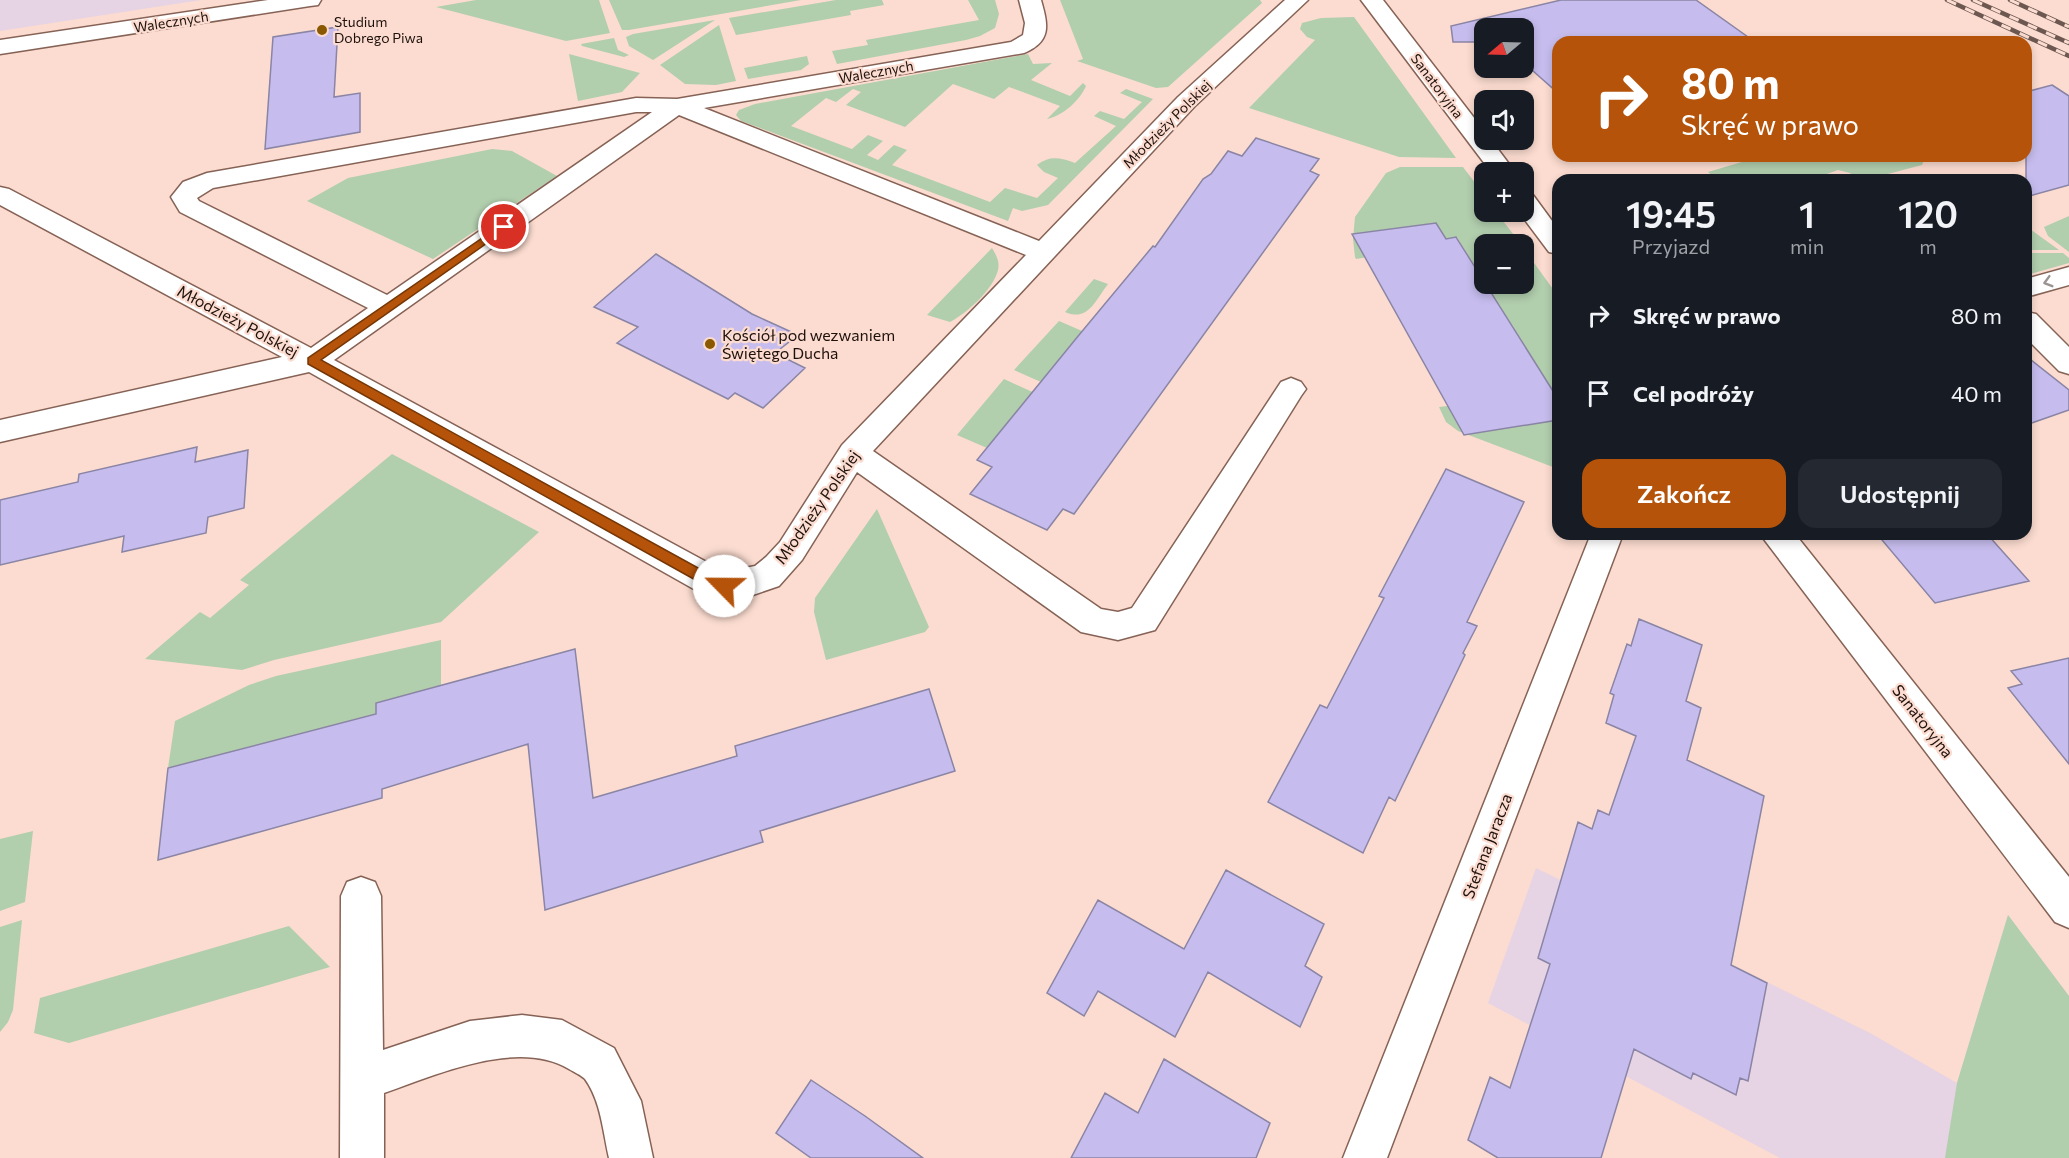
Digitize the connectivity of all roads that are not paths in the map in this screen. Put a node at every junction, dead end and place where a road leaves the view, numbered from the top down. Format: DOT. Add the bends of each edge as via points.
graph roads {
  1 [pos="310,0"];
  2 [pos="1030,0"];
  3 [pos="1297,0"];
  4 [pos="1372,0"];
  5 [pos="103,32"];
  6 [pos="0,47"];
  7 [pos="0,59"];
  8 [pos="677,106"];
  9 [pos="1495,162"];
  10 [pos="0,195"];
  11 [pos="1534,214"];
  12 [pos="1552,238"];
  13 [pos="1043,252"];
  14 [pos="2069,276"];
  15 [pos="2032,286"];
  16 [pos="388,307"];
  17 [pos="2032,327"];
  18 [pos="312,361"];
  19 [pos="2069,364"];
  20 [pos="1291,389"];
  21 [pos="0,431"];
  22 [pos="853,453"];
  23 [pos="1605,540"];
  24 [pos="1781,540"];
  25 [pos="361,896"];
  26 [pos="2069,908"];
  27 [pos="362,1079"];
  28 [pos="362,1158"];
  29 [pos="631,1158"];
  30 [pos="1365,1158"];
  1 -- 5 [label="street, Walecznych"];
  2 -- 8 [label="street, Walecznych" via="1036,26 1034,37 1016,48"];
  3 -- 13 [label="street, Młodzieży Polskiej" via="1186,102"];
  4 -- 9 [label="street, Sanatoryjna"];
  5 -- 6 [label="street, Walecznych"];
  5 -- 7 [label="street, Walecznych"];
  8 -- 13 [label="street"];
  8 -- 16 [label="street"];
  8 -- 16 [label="street" via="636,105 207,181 184,197 189,206"];
  10 -- 18 [label="street, Młodzieży Polskiej"];
  11 -- 12 [label="street"];
  13 -- 22 [label="street, Młodzieży Polskiej"];
  14 -- 15 [label="street, one-way"];
  16 -- 18 [label="street"];
  17 -- 19 [label="street"];
  18 -- 21 [label="street"];
  18 -- 22 [label="street, Młodzieży Polskiej" via="724,586 747,584 767,576 778,566"];
  20 -- 22 [label="street" via="1143,620 1118,626 1093,622"];
  23 -- 30 [label="street, Stefana Jaracza"];
  24 -- 26 [label="street, Sanatoryjna"];
  25 -- 27 [label="street"];
  27 -- 28 [label="street"];
  27 -- 29 [label="street" via="470,1042 522,1036 562,1041 599,1063 619,1101"];
}
